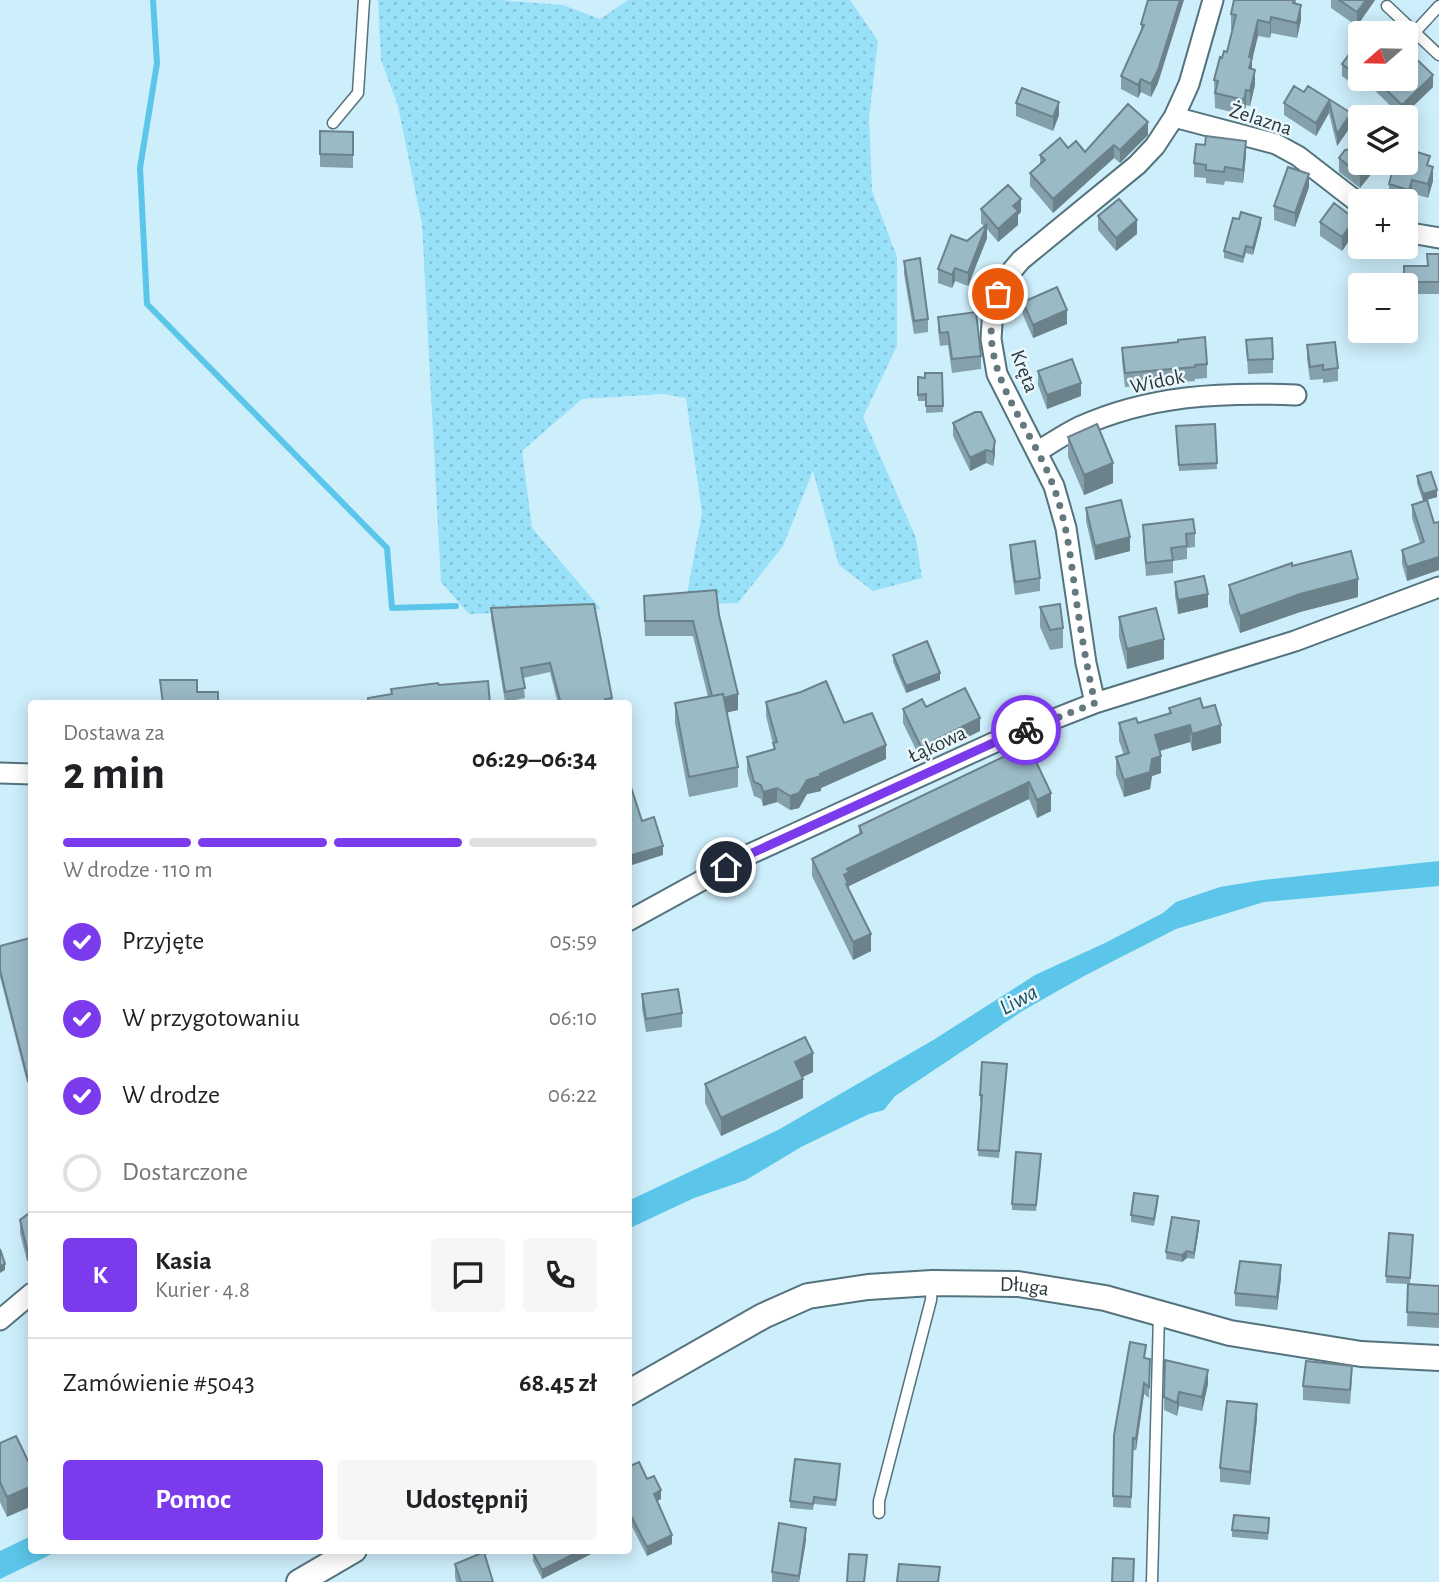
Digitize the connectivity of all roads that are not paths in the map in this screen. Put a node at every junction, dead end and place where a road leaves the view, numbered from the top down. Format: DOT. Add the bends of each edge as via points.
graph roads {
  1 [pos="364,0"];
  2 [pos="1213,0"];
  3 [pos="1387,6"];
  4 [pos="1439,6"];
  5 [pos="1404,21"];
  6 [pos="1418,29"];
  7 [pos="1418,33"];
  8 [pos="1439,55"];
  9 [pos="1174,117"];
  10 [pos="333,123"];
  11 [pos="1348,195"];
  12 [pos="1418,234"];
  13 [pos="1439,238"];
  14 [pos="1296,395"];
  15 [pos="1037,452"];
  16 [pos="1439,587"];
  17 [pos="1095,703"];
  18 [pos="0,773"];
  19 [pos="28,774"];
  20 [pos="632,915"];
  21 [pos="932,1283"];
  22 [pos="28,1296"];
  23 [pos="1159,1313"];
  24 [pos="0,1320"];
  25 [pos="1439,1358"];
  26 [pos="632,1391"];
  27 [pos="879,1513"];
  28 [pos="347,1554"];
  29 [pos="299,1582"];
  30 [pos="1152,1582"];
  1 -- 10 [label="lane" via="358,93"];
  2 -- 9 [label="street, Kręta" via="1189,84"];
  3 -- 5 [label="lane"];
  4 -- 6 [label="lane"];
  7 -- 8 [label="lane"];
  9 -- 11 [label="street, Żelazna" via="1276,144"];
  9 -- 15 [label="street, Kręta" via="1137,164 1021,260 1003,281 993,308 991,339 997,374"];
  12 -- 13 [label="street"];
  14 -- 15 [label="street, Widok" via="1203,394 1170,400 1108,416"];
  15 -- 17 [label="street, Kręta" via="1054,486 1066,528"];
  16 -- 17 [label="street, Łąkowa" via="1295,641"];
  17 -- 20 [label="street, Łąkowa" via="993,743 750,854"];
  18 -- 19 [label="street"];
  21 -- 23 [label="street, Długa" via="1018,1284 1105,1298"];
  21 -- 26 [label="street, Długa" via="808,1296 763,1316"];
  21 -- 27 [label="lane" via="878,1501"];
  22 -- 24 [label="street"];
  23 -- 25 [label="street, Długa" via="1230,1333 1361,1354"];
  23 -- 30 [label="lane"];
  28 -- 29 [label="street"];
}
